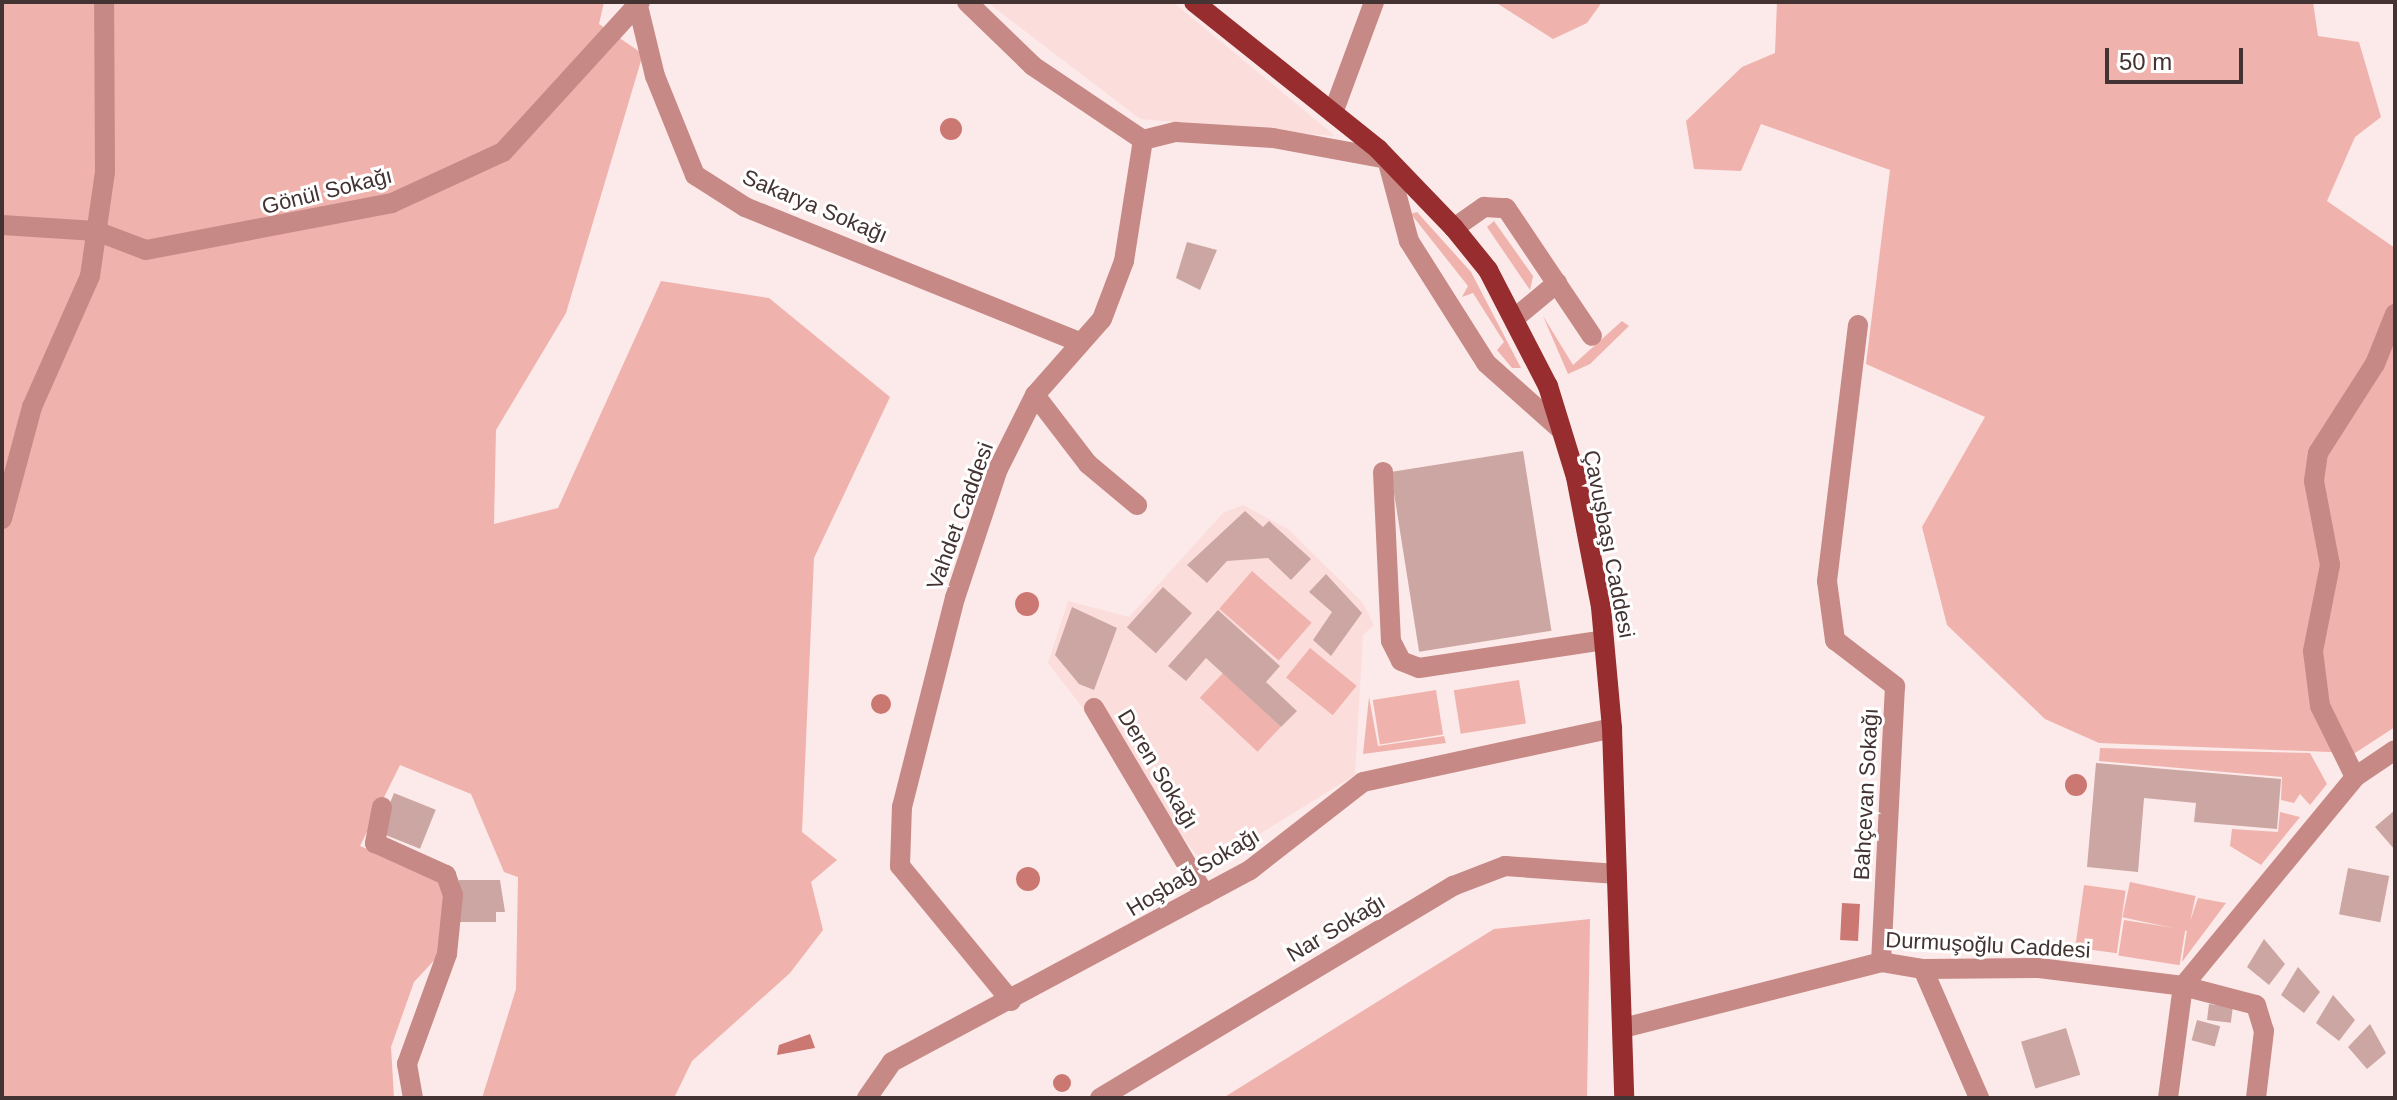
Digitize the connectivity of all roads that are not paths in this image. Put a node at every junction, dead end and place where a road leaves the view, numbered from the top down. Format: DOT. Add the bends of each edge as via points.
graph roads {
  1 [pos="104,2"];
  2 [pos="967,2"];
  3 [pos="1194,2"];
  4 [pos="1374,2"];
  5 [pos="640,6"];
  6 [pos="1333,113"];
  7 [pos="1143,140"];
  8 [pos="1387,159"];
  9 [pos="2,225"];
  10 [pos="1454,228"];
  11 [pos="96,231"];
  12 [pos="1557,283"];
  13 [pos="2395,314"];
  14 [pos="1515,318"];
  15 [pos="1858,325"];
  16 [pos="1592,336"];
  17 [pos="1081,343"];
  18 [pos="1035,395"];
  19 [pos="1560,429"];
  20 [pos="1383,472"];
  21 [pos="1137,505"];
  22 [pos="2,519"];
  23 [pos="1604,640"];
  24 [pos="1094,708"];
  25 [pos="1612,728"];
  26 [pos="2395,750"];
  27 [pos="2355,777"];
  28 [pos="382,807"];
  29 [pos="1617,874"];
  30 [pos="1205,895"];
  31 [pos="1881,962"];
  32 [pos="1923,969"];
  33 [pos="2183,986"];
  34 [pos="1011,1001"];
  35 [pos="1623,1028"];
  36 [pos="413,1098"];
  37 [pos="867,1098"];
  38 [pos="1100,1098"];
  39 [pos="1624,1098"];
  40 [pos="1979,1098"];
  41 [pos="2168,1098"];
  42 [pos="2256,1098"];
  1 -- 11 [label="street" via="105,172"];
  2 -- 7 [label="street" via="1033,66"];
  3 -- 6 [label="main road, Çavuşbaşı Caddesi"];
  4 -- 6 [label="street"];
  5 -- 11 [label="street, Gönül Sokağı" via="503,152 392,203 146,250"];
  5 -- 17 [label="street, Sakarya Sokağı" via="655,76 695,175 745,207"];
  6 -- 8 [label="main road, Çavuşbaşı Caddesi"];
  7 -- 8 [label="street" via="1176,132 1273,138"];
  7 -- 17 [label="street, Vahdet Caddesi" via="1124,261 1102,319"];
  8 -- 10 [label="main road, Çavuşbaşı Caddesi"];
  8 -- 19 [label="street" via="1409,241 1486,363"];
  9 -- 11 [label="street, Gönül Sokağı"];
  10 -- 12 [label="street" via="1484,207 1506,208"];
  10 -- 14 [label="main road, Çavuşbaşı Caddesi"];
  11 -- 22 [label="street" via="90,276 32,407"];
  12 -- 14 [label="street"];
  12 -- 16 [label="street"];
  13 -- 27 [label="street" via="2375,364 2318,453 2314,481 2330,558 2313,651 2320,706"];
  14 -- 19 [label="main road, Çavuşbaşı Caddesi"];
  15 -- 31 [label="street, Bahçevan Sokağı" via="1827,581 1835,640 1895,686"];
  17 -- 18 [label="street, Vahdet Caddesi"];
  18 -- 21 [label="street" via="1088,464"];
  18 -- 34 [label="street, Vahdet Caddesi" via="998,469 955,598 901,822 900,866"];
  19 -- 23 [label="main road, Çavuşbaşı Caddesi" via="1576,477"];
  20 -- 23 [label="street" via="1391,641 1401,661 1419,668"];
  23 -- 25 [label="main road, Çavuşbaşı Caddesi"];
  24 -- 30 [label="street, Deren Sokağı"];
  25 -- 29 [label="main road, Çavuşbaşı Caddesi"];
  25 -- 30 [label="street, Hoşbağ Sokağı" via="1363,782 1250,870"];
  26 -- 27 [label="street"];
  27 -- 33 [label="street"];
  28 -- 36 [label="street" via="375,843 446,875 453,895 447,954 407,1064"];
  29 -- 35 [label="main road, Çavuşbaşı Caddesi"];
  29 -- 38 [label="street, Nar Sokağı" via="1505,866 1453,886"];
  30 -- 34 [label="street, Hoşbağ Sokağı"];
  31 -- 32 [label="street, Durmuşoğlu Caddesi"];
  31 -- 35 [label="street, Durmuşoğlu Caddesi"];
  32 -- 33 [label="street, Durmuşoğlu Caddesi" via="2039,968"];
  32 -- 40 [label="street"];
  33 -- 41 [label="street"];
  33 -- 42 [label="street, Durmuşoğlu Caddesi" via="2256,1005 2264,1045"];
  34 -- 37 [label="street, Hoşbağ Sokağı" via="892,1062"];
  35 -- 39 [label="main road, Çavuşbaşı Caddesi"];
}
